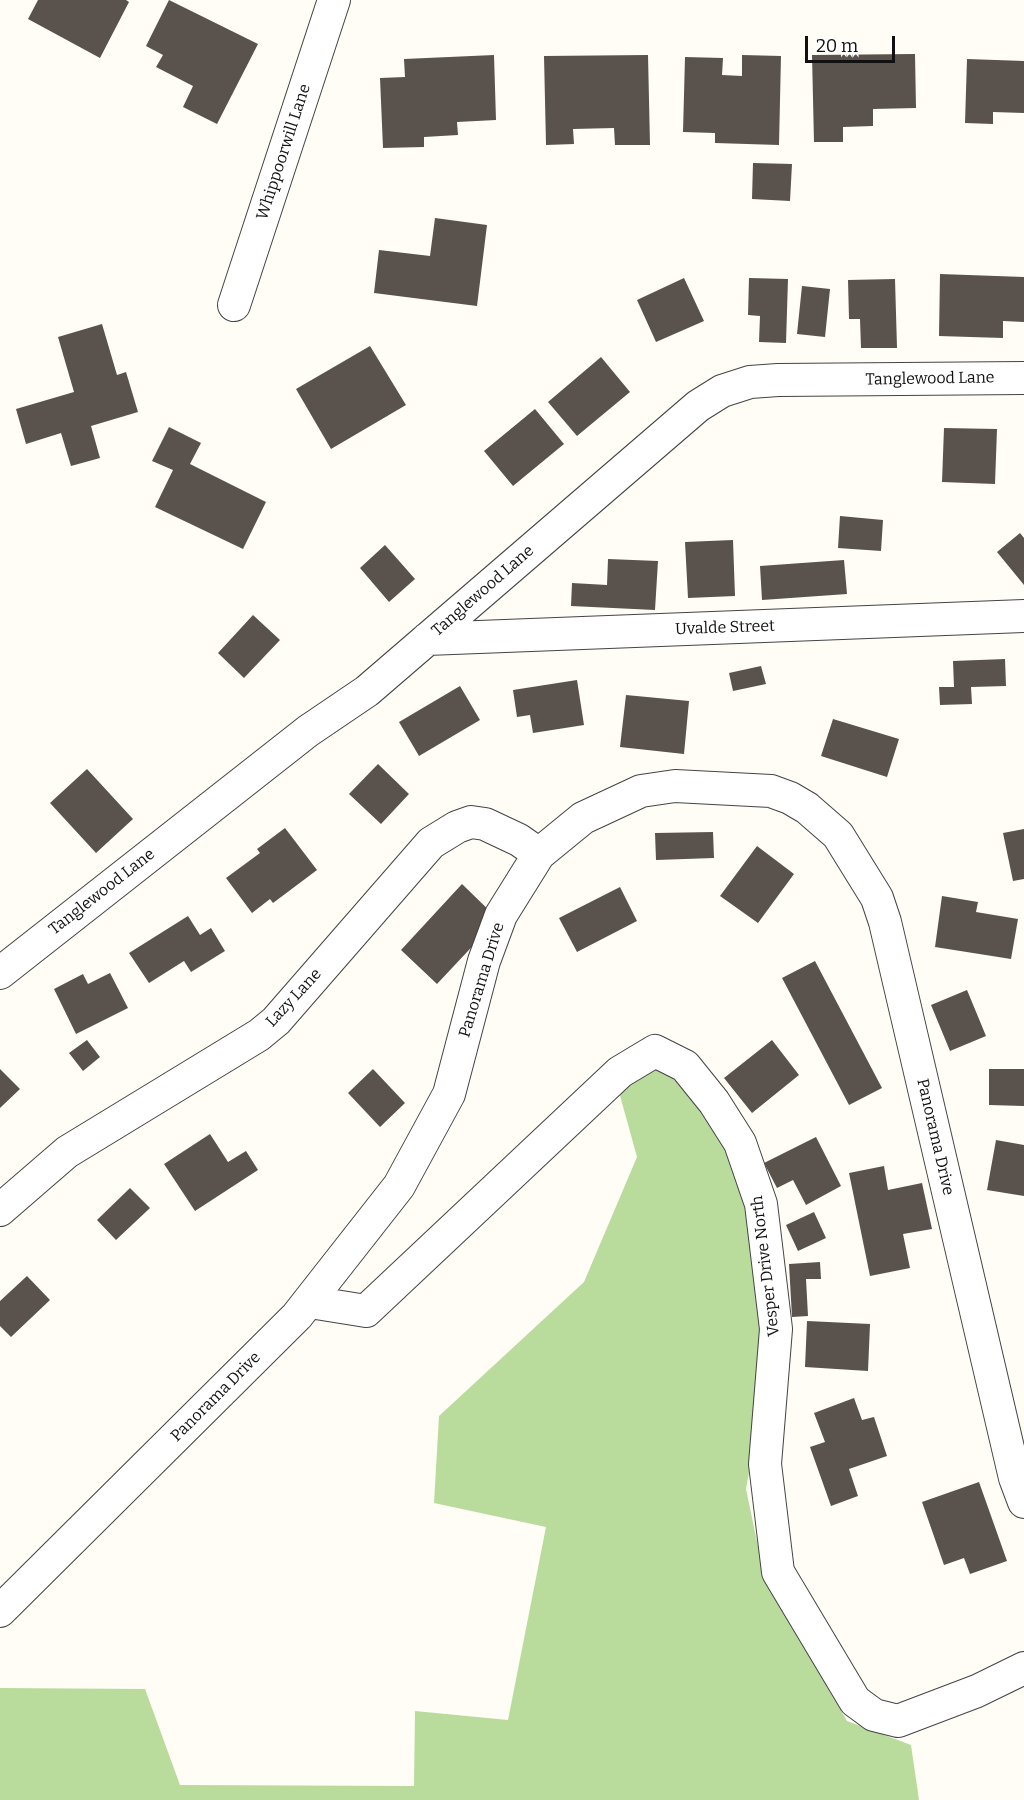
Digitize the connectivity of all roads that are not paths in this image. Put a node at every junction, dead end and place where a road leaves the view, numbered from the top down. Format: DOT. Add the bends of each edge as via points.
graph roads {
  1 [pos="334,0"];
  2 [pos="234,305"];
  3 [pos="1024,378"];
  4 [pos="1024,616"];
  5 [pos="427,639"];
  6 [pos="539,854"];
  7 [pos="0,973"];
  8 [pos="0,1210"];
  9 [pos="310,1302"];
  10 [pos="1024,1502"];
  11 [pos="0,1611"];
  12 [pos="1024,1668"];
  1 -- 2 [label="street, Whippoorwill Lane"];
  3 -- 5 [label="street, Tanglewood Lane" via="778,380 750,382 722,392 698,406"];
  4 -- 5 [label="street, Uvalde Street"];
  5 -- 7 [label="street, Tanglewood Lane" via="367,691 308,731"];
  6 -- 8 [label="street, Lazy Lane" via="485,824 471,822 431,843 276,1021 67,1152"];
  6 -- 9 [label="street, Panorama Drive" via="501,915 484,961 449,1094 399,1186"];
  6 -- 10 [label="street, Panorama Drive" via="583,819 641,791 675,786 771,791 807,808 838,835 877,898 885,922 1015,1478"];
  9 -- 11 [label="street, Panorama Drive"];
  9 -- 12 [label="street, Vesper Drive North" via="366,1311 620,1072 655,1051 685,1066 740,1143 761,1204 776,1329 765,1464 778,1572 855,1701 874,1715 898,1721"];
}
